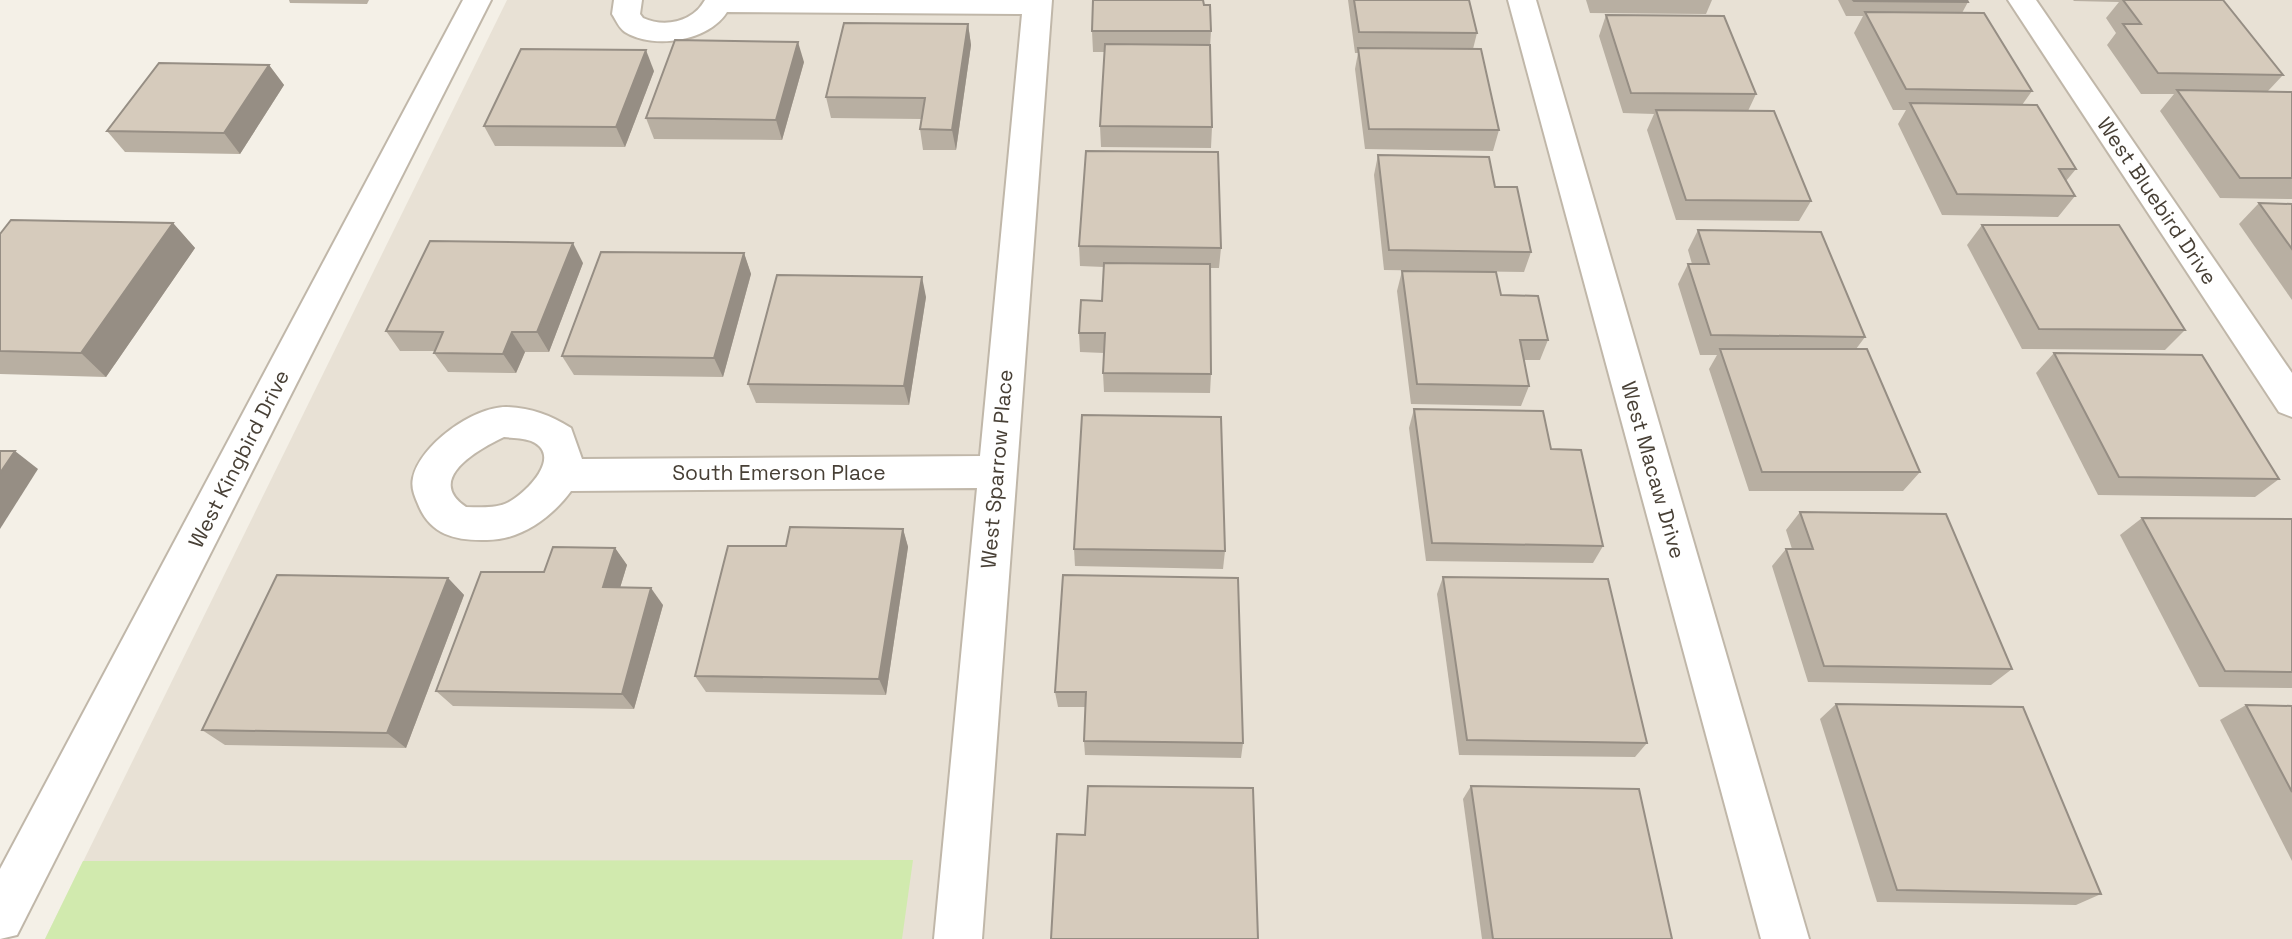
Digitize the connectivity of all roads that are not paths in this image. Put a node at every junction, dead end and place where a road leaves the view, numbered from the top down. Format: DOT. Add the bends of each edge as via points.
graph roads {
  1 [pos="477,0"];
  2 [pos="628,0"];
  3 [pos="1522,0"];
  4 [pos="2022,0"];
  5 [pos="719,2"];
  6 [pos="1038,3"];
  7 [pos="2292,402"];
  8 [pos="996,472"];
  9 [pos="561,475"];
  10 [pos="0,918"];
  11 [pos="957,939"];
  12 [pos="1785,939"];
  1 -- 10 [label="street, West Kingbird Drive"];
  2 -- 5 [label="street" via="624,9 636,27 667,32 701,22"];
  3 -- 12 [label="street, West Macaw Drive"];
  4 -- 7 [label="street, West Bluebird Drive"];
  5 -- 6 [label="street"];
  6 -- 8 [label="street, West Sparrow Place"];
  8 -- 9 [label="street, South Emerson Place"];
  8 -- 11 [label="street, West Sparrow Place"];
}
